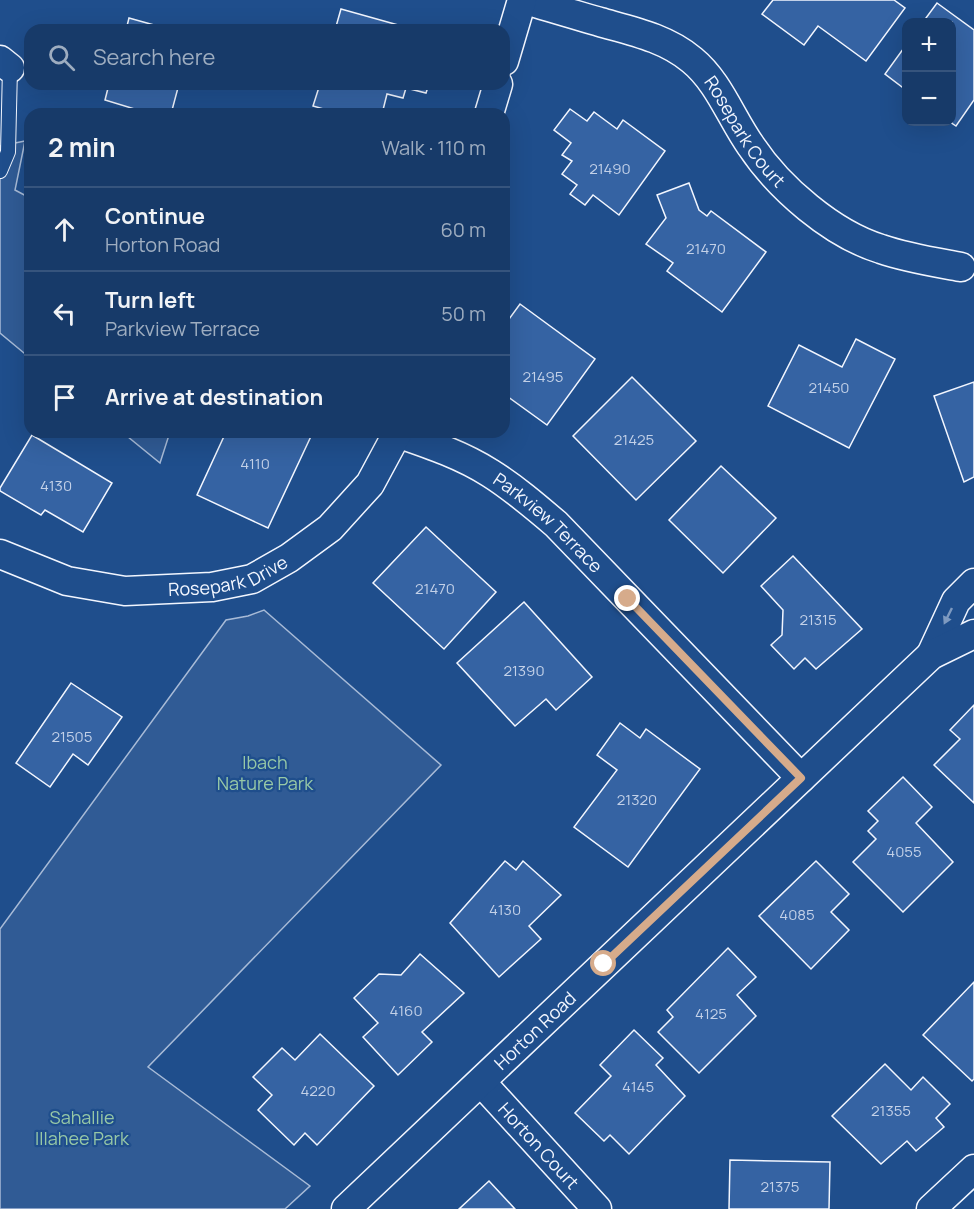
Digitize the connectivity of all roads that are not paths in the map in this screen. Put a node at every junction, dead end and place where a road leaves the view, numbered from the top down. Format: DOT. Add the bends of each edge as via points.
graph roads {
  1 [pos="524,0"];
  2 [pos="510,43"];
  3 [pos="5,64"];
  4 [pos="496,90"];
  5 [pos="491,108"];
  6 [pos="0,171"];
  7 [pos="961,267"];
  8 [pos="395,438"];
  9 [pos="411,438"];
  10 [pos="0,554"];
  11 [pos="974,584"];
  12 [pos="974,634"];
  13 [pos="931,655"];
  14 [pos="801,778"];
  15 [pos="481,1082"];
  16 [pos="974,1169"];
  17 [pos="346,1209"];
  18 [pos="597,1209"];
  19 [pos="932,1209"];
  1 -- 2 [label="street"];
  1 -- 7 [label="street, Rosepark Court" via="650,36 672,46 708,75 751,146 776,178 806,206 878,249"];
  3 -- 6 [label="lane" via="8,152"];
  4 -- 5 [label="street"];
  8 -- 10 [label="street, Rosepark Drive" via="370,484 330,528 252,579 212,587 125,591 68,581"];
  9 -- 14 [label="street, Parkview Terrace" via="489,472 556,524"];
  11 -- 13 [label="street, Horton Road, one-way" via="956,601"];
  12 -- 13 [label="street, Horton Road"];
  13 -- 14 [label="street, Horton Road"];
  14 -- 15 [label="street, Horton Road"];
  15 -- 17 [label="street, Horton Road"];
  15 -- 18 [label="street, Horton Court"];
  16 -- 19 [label="street"];
}
